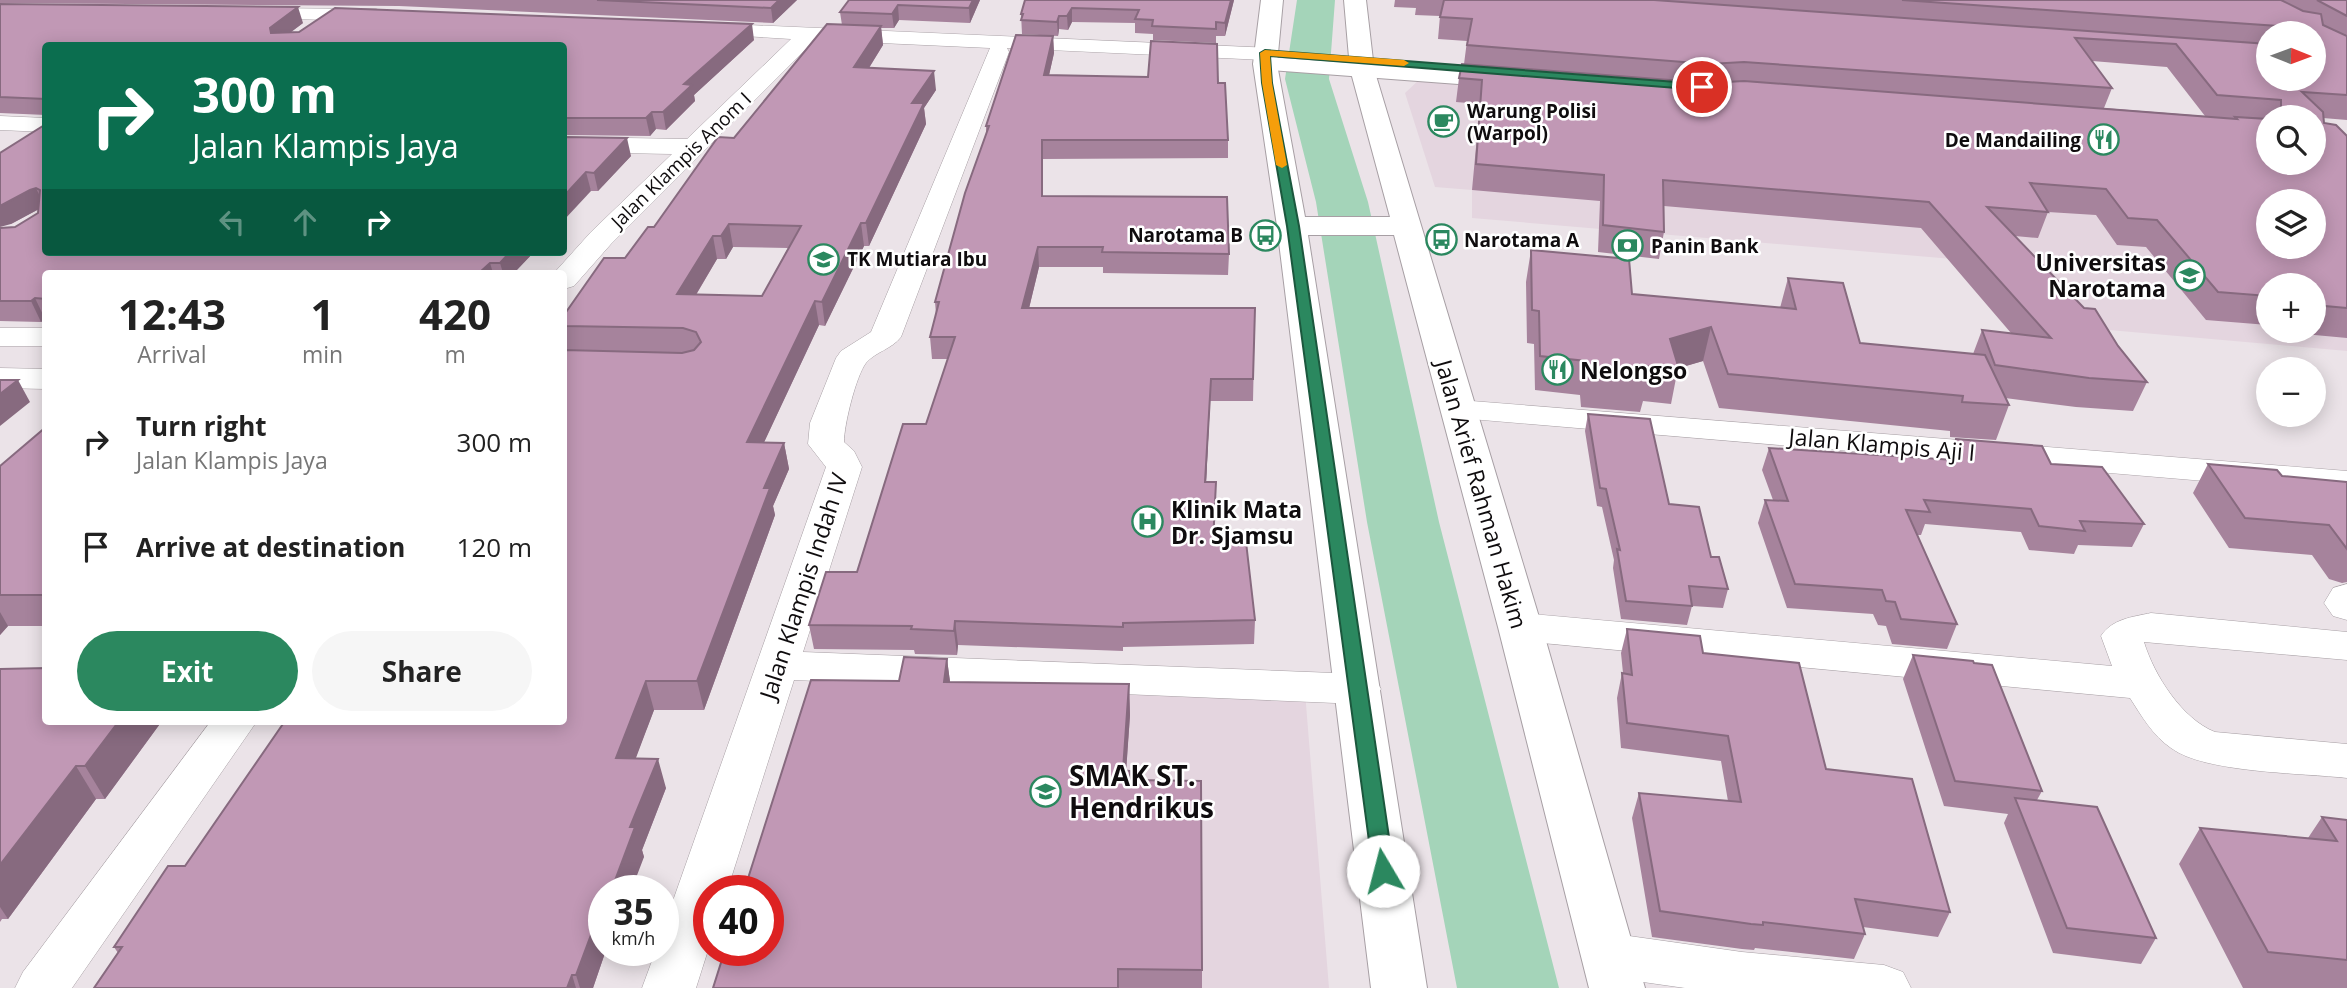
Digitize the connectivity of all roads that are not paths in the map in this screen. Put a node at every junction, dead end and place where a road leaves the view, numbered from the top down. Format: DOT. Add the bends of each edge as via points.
graph roads {
  1 [pos="1261,0"];
  2 [pos="1272,0"];
  3 [pos="1355,0"];
  4 [pos="235,19"];
  5 [pos="399,22"];
  6 [pos="687,33"];
  7 [pos="798,45"];
  8 [pos="998,52"];
  9 [pos="1185,55"];
  10 [pos="1276,59"];
  11 [pos="1353,64"];
  12 [pos="1533,78"];
  13 [pos="0,123"];
  14 [pos="42,125"];
  15 [pos="567,144"];
  16 [pos="692,147"];
  17 [pos="1293,226"];
  18 [pos="1399,226"];
  19 [pos="567,277"];
  20 [pos="0,337"];
  21 [pos="42,337"];
  22 [pos="0,378"];
  23 [pos="42,379"];
  24 [pos="1459,410"];
  25 [pos="2347,482"];
  26 [pos="2347,597"];
  27 [pos="2347,607"];
  28 [pos="1520,627"];
  29 [pos="2347,646"];
  30 [pos="778,664"];
  31 [pos="2144,684"];
  32 [pos="1359,689"];
  33 [pos="232,725"];
  34 [pos="2347,761"];
  35 [pos="1613,972"];
  36 [pos="42,988"];
  37 [pos="668,988"];
  38 [pos="1399,988"];
  39 [pos="1884,988"];
  1 -- 2 [label="street"];
  2 -- 10 [label="street"];
  3 -- 11 [label="street, Jalan Arief Rahman Hakim"];
  4 -- 5 [label="street"];
  6 -- 7 [label="street"];
  7 -- 8 [label="street"];
  7 -- 9 [label="street"];
  7 -- 16 [label="street, Jalan Klampis Anom I"];
  8 -- 9 [label="street"];
  8 -- 30 [label="street, Jalan Klampis Indah IV" via="885,337 852,358 827,423 826,444 844,467"];
  9 -- 10 [label="street"];
  10 -- 11 [label="street"];
  10 -- 17 [label="street"];
  11 -- 12 [label="street"];
  11 -- 18 [label="street, Jalan Arief Rahman Hakim"];
  13 -- 14 [label="street"];
  15 -- 16 [label="street"];
  16 -- 19 [label="street, Jalan Klampis Anom I"];
  17 -- 18 [label="street"];
  17 -- 32 [label="street"];
  18 -- 24 [label="street, Jalan Arief Rahman Hakim"];
  20 -- 21 [label="street"];
  22 -- 23 [label="street"];
  24 -- 25 [label="street, Jalan Klampis Aji I"];
  24 -- 28 [label="street, Jalan Arief Rahman Hakim"];
  26 -- 27 [label="street"];
  28 -- 31 [label="street"];
  28 -- 35 [label="street, Jalan Arief Rahman Hakim"];
  29 -- 31 [label="street" via="2151,627 2134,630 2122,636"];
  30 -- 32 [label="street"];
  30 -- 37 [label="street, Jalan Klampis Indah IV"];
  31 -- 34 [label="street" via="2168,719 2197,743"];
  32 -- 38 [label="street"];
  33 -- 36 [label="street"];
  35 -- 39 [label="street" via="1741,974"];
}
